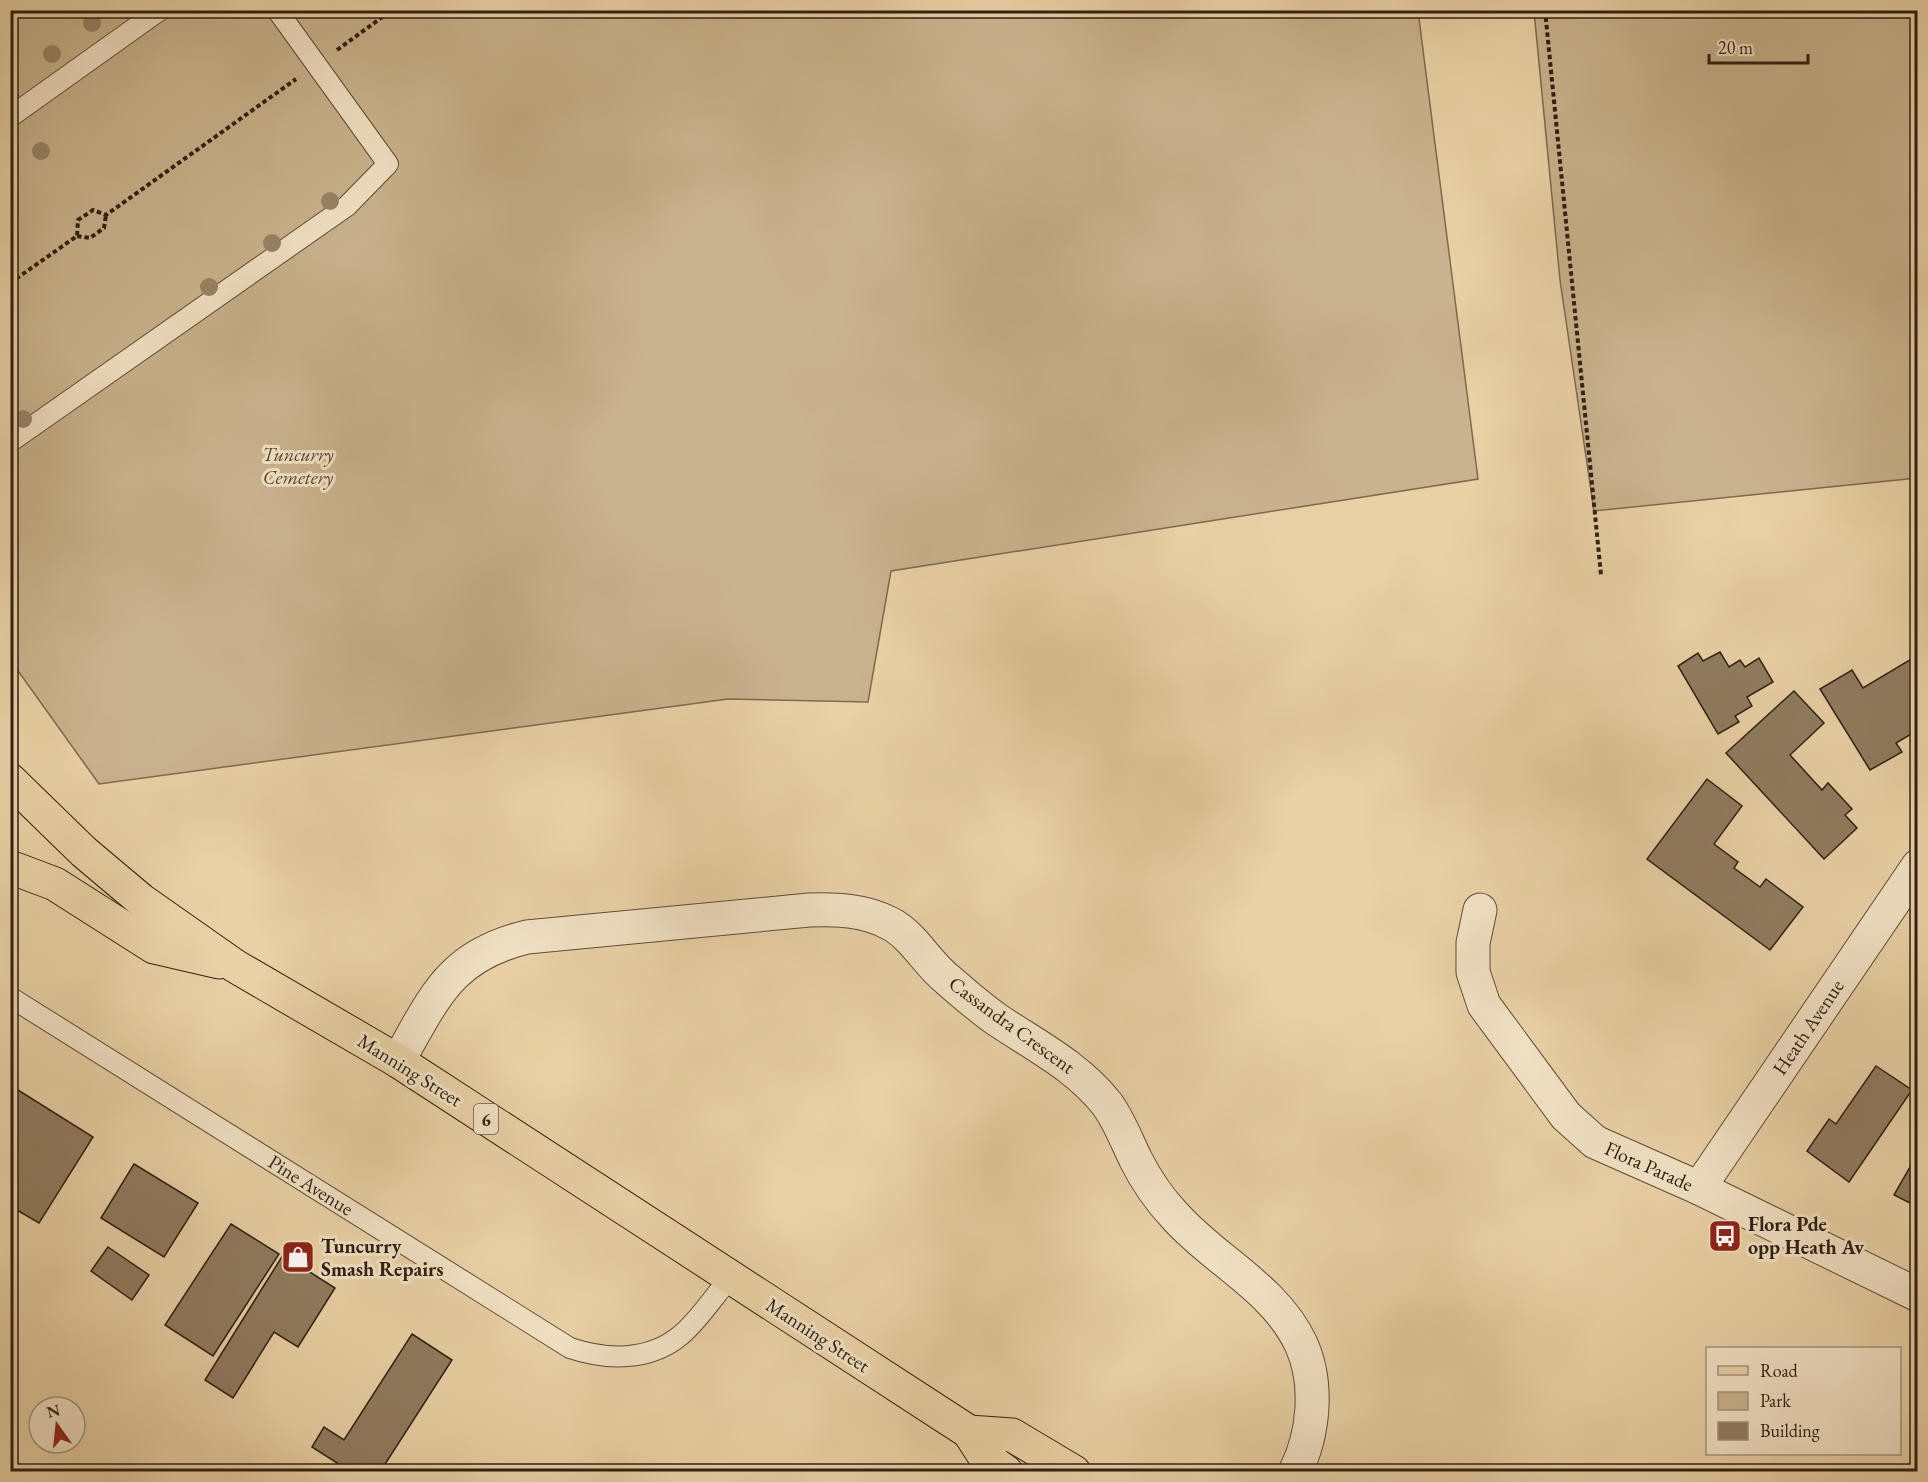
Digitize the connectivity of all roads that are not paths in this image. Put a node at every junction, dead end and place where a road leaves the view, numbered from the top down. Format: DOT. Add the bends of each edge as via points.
graph roads {
  1 [pos="160,10"];
  2 [pos="277,10"];
  3 [pos="10,117"];
  4 [pos="10,442"];
  5 [pos="13,787"];
  6 [pos="1917,866"];
  7 [pos="10,867"];
  8 [pos="1480,910"];
  9 [pos="235,966"];
  10 [pos="10,996"];
  11 [pos="398,1061"];
  12 [pos="1699,1188"];
  13 [pos="730,1278"];
  14 [pos="1917,1295"];
  15 [pos="969,1432"];
  16 [pos="1006,1472"];
  17 [pos="1074,1472"];
  18 [pos="1294,1472"];
  1 -- 3 [label="lane"];
  2 -- 4 [label="lane" via="388,164 347,206"];
  5 -- 9 [label="main road, Manning Street / 6" via="141,900"];
  6 -- 12 [label="street, Heath Avenue"];
  7 -- 9 [label="main road" via="55,884 154,947"];
  8 -- 12 [label="street, Flora Parade" via="1473,943 1473,972 1485,1005 1566,1116 1595,1142"];
  9 -- 11 [label="main road, Manning Street / 6"];
  10 -- 13 [label="lane, Pine Avenue" via="570,1348 598,1357 628,1357 658,1349 681,1335"];
  11 -- 13 [label="main road, Manning Street / 6"];
  11 -- 18 [label="street, Cassandra Crescent" via="443,986 478,954 500,944 526,937 809,910 836,909 890,923 944,977 987,1012 1080,1074 1109,1107 1138,1164 1175,1217 1287,1319 1302,1345 1310,1373 1312,1405 1308,1436"];
  12 -- 14 [label="street, Flora Parade"];
  13 -- 15 [label="main road, Manning Street / 6"];
  15 -- 16 [label="main road, Manning Street / 6" via="985,1457"];
  15 -- 17 [label="main road, Manning Street / 6" via="1012,1435"];
}
